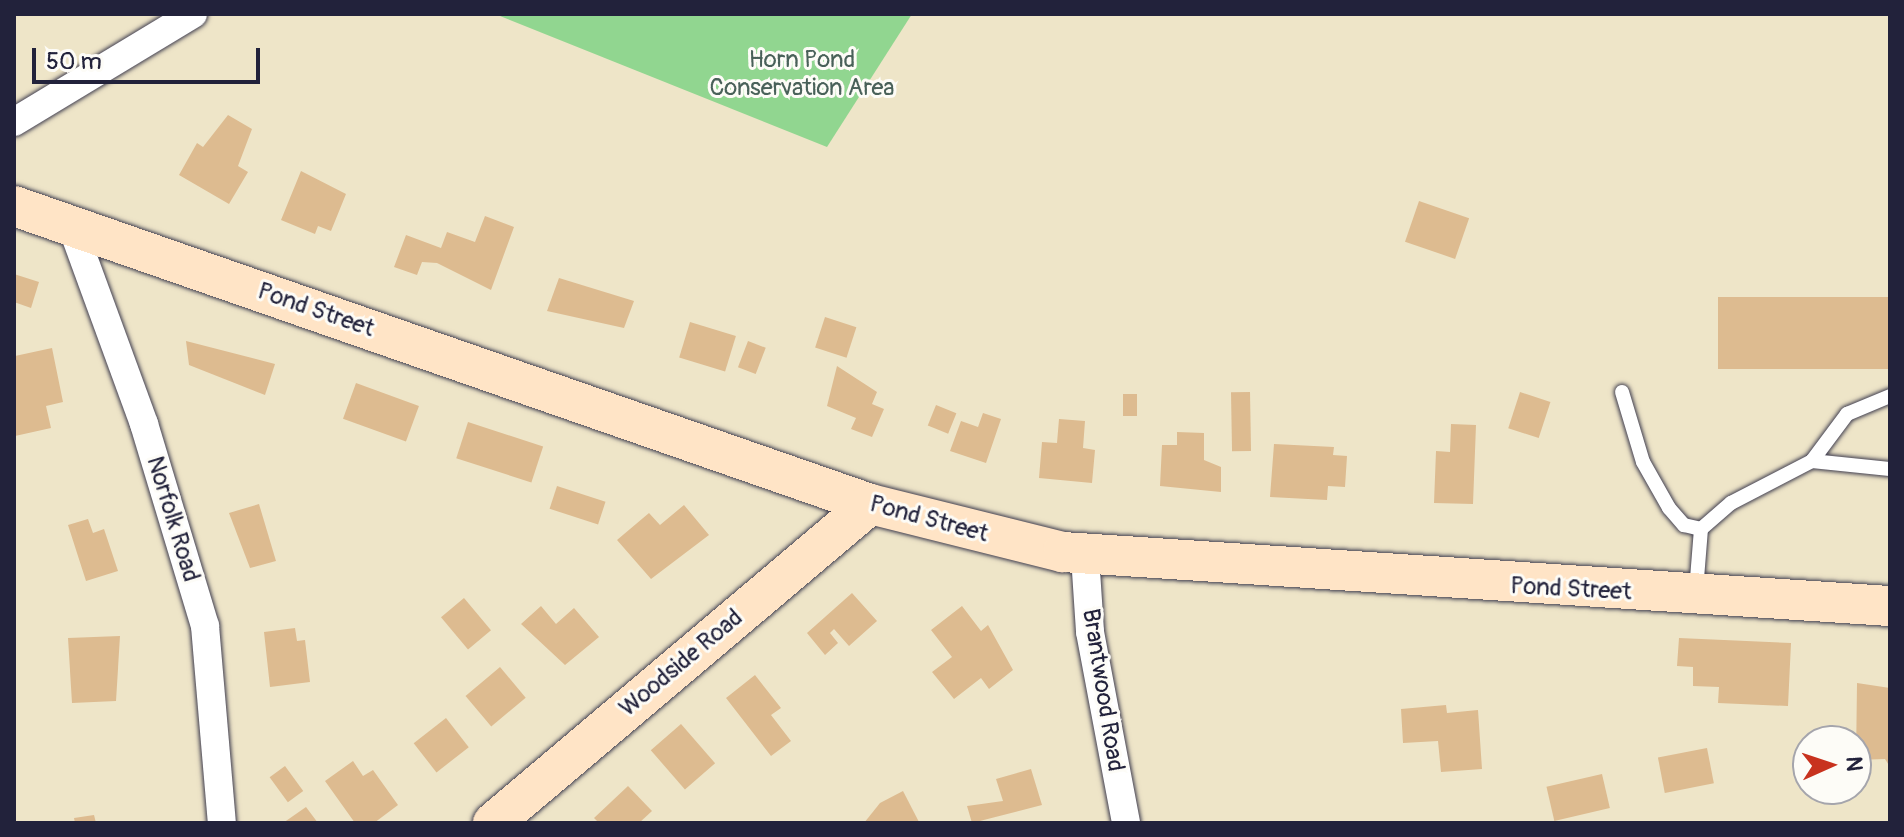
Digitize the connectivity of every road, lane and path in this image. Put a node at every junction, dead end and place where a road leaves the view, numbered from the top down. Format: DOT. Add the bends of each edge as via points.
graph roads {
  1 [pos="193,14"];
  2 [pos="14,122"];
  3 [pos="14,206"];
  4 [pos="72,227"];
  5 [pos="1622,392"];
  6 [pos="1890,396"];
  7 [pos="1812,461"];
  8 [pos="1890,469"];
  9 [pos="870,504"];
  10 [pos="1701,529"];
  11 [pos="1085,556"];
  12 [pos="1695,595"];
  13 [pos="1890,606"];
  14 [pos="222,823"];
  15 [pos="493,823"];
  16 [pos="1126,823"];
  1 -- 2 [label="street"];
  3 -- 4 [label="street, Pond Street"];
  4 -- 9 [label="street, Pond Street"];
  4 -- 14 [label="street, Norfolk Road" via="144,424 205,626"];
  5 -- 10 [label="lane" via="1643,462 1663,497 1684,525"];
  6 -- 7 [label="lane" via="1847,414"];
  7 -- 8 [label="lane"];
  7 -- 10 [label="lane" via="1731,503"];
  9 -- 11 [label="street, Pond Street"];
  9 -- 15 [label="street, Woodside Road"];
  10 -- 12 [label="lane"];
  11 -- 12 [label="street, Pond Street"];
  11 -- 16 [label="street, Brantwood Road" via="1090,632"];
  12 -- 13 [label="street, Pond Street"];
}
